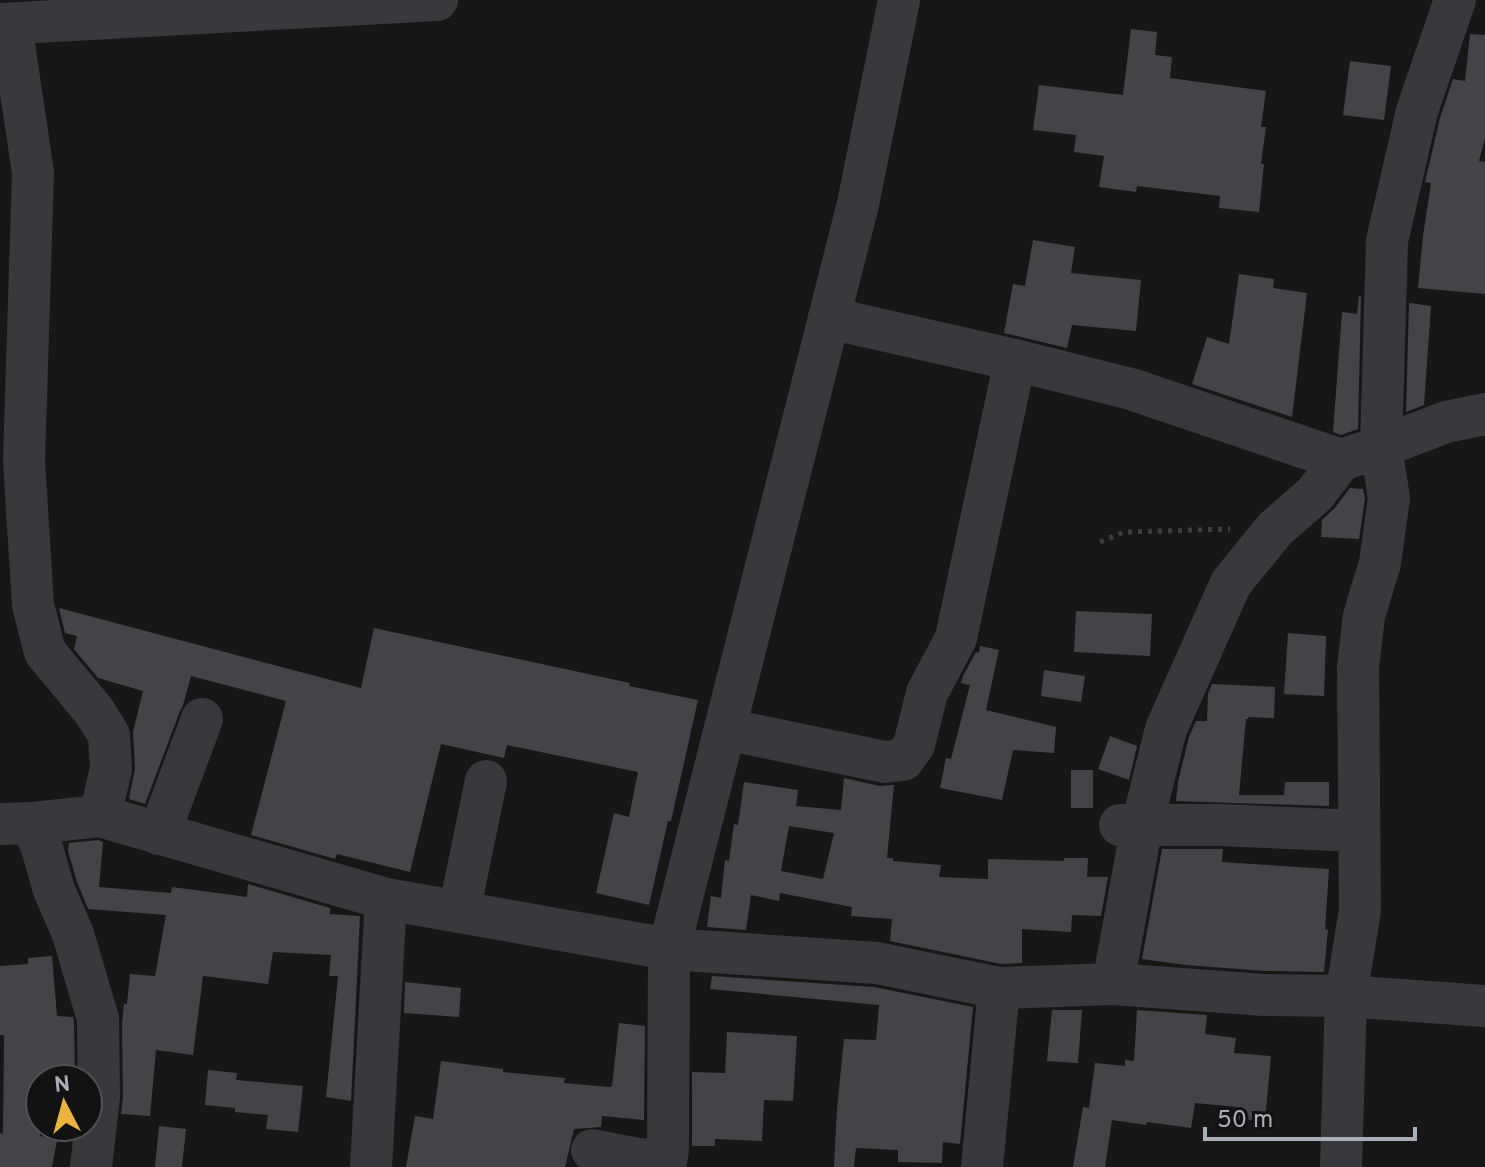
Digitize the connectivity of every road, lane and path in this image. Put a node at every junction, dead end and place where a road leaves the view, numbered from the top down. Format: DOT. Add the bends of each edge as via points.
graph roads {
  1 [pos="437,0"];
  2 [pos="899,0"];
  3 [pos="1455,0"];
  4 [pos="5,24"];
  5 [pos="829,318"];
  6 [pos="1015,360"];
  7 [pos="1485,414"];
  8 [pos="1381,447"];
  9 [pos="1341,460"];
  10 [pos="1275,529"];
  11 [pos="1100,542"];
  12 [pos="202,719"];
  13 [pos="725,729"];
  14 [pos="486,781"];
  15 [pos="100,816"];
  16 [pos="16,824"];
  17 [pos="1131,825"];
  18 [pos="1359,831"];
  19 [pos="159,834"];
  20 [pos="386,899"];
  21 [pos="459,912"];
  22 [pos="669,949"];
  23 [pos="1113,984"];
  24 [pos="999,988"];
  25 [pos="1346,996"];
  26 [pos="1485,1006"];
  27 [pos="592,1150"];
  28 [pos="665,1164"];
  29 [pos="91,1167"];
  30 [pos="371,1167"];
  31 [pos="982,1167"];
  32 [pos="1341,1167"];
  1 -- 4 [label="street"];
  2 -- 5 [label="street"];
  3 -- 8 [label="street" via="1417,111 1387,241"];
  4 -- 15 [label="street" via="33,173 24,461 33,605 45,652 109,735 111,769"];
  5 -- 6 [label="street"];
  5 -- 13 [label="street"];
  6 -- 9 [label="street" via="1131,389"];
  6 -- 13 [label="street" via="956,638 927,693 914,745 903,760 885,762"];
  7 -- 8 [label="street" via="1446,422"];
  8 -- 9 [label="street"];
  8 -- 18 [label="street" via="1389,498 1358,667"];
  9 -- 10 [label="street" via="1315,494"];
  10 -- 11 [label="path" via="1124,532"];
  10 -- 17 [label="street" via="1231,583 1166,729"];
  12 -- 19 [label="street"];
  13 -- 22 [label="street"];
  14 -- 21 [label="street"];
  15 -- 16 [label="street"];
  15 -- 19 [label="street"];
  16 -- 29 [label="street" via="42,848 98,1019 99,1097"];
  17 -- 18 [label="street"];
  17 -- 23 [label="street"];
  18 -- 25 [label="street" via="1360,910"];
  19 -- 20 [label="street"];
  20 -- 21 [label="street"];
  20 -- 30 [label="street"];
  21 -- 22 [label="street"];
  22 -- 24 [label="street" via="877,963"];
  22 -- 28 [label="street"];
  23 -- 24 [label="street"];
  23 -- 25 [label="street"];
  24 -- 31 [label="street"];
  25 -- 26 [label="street"];
  25 -- 32 [label="street"];
  27 -- 28 [label="street"];
}
